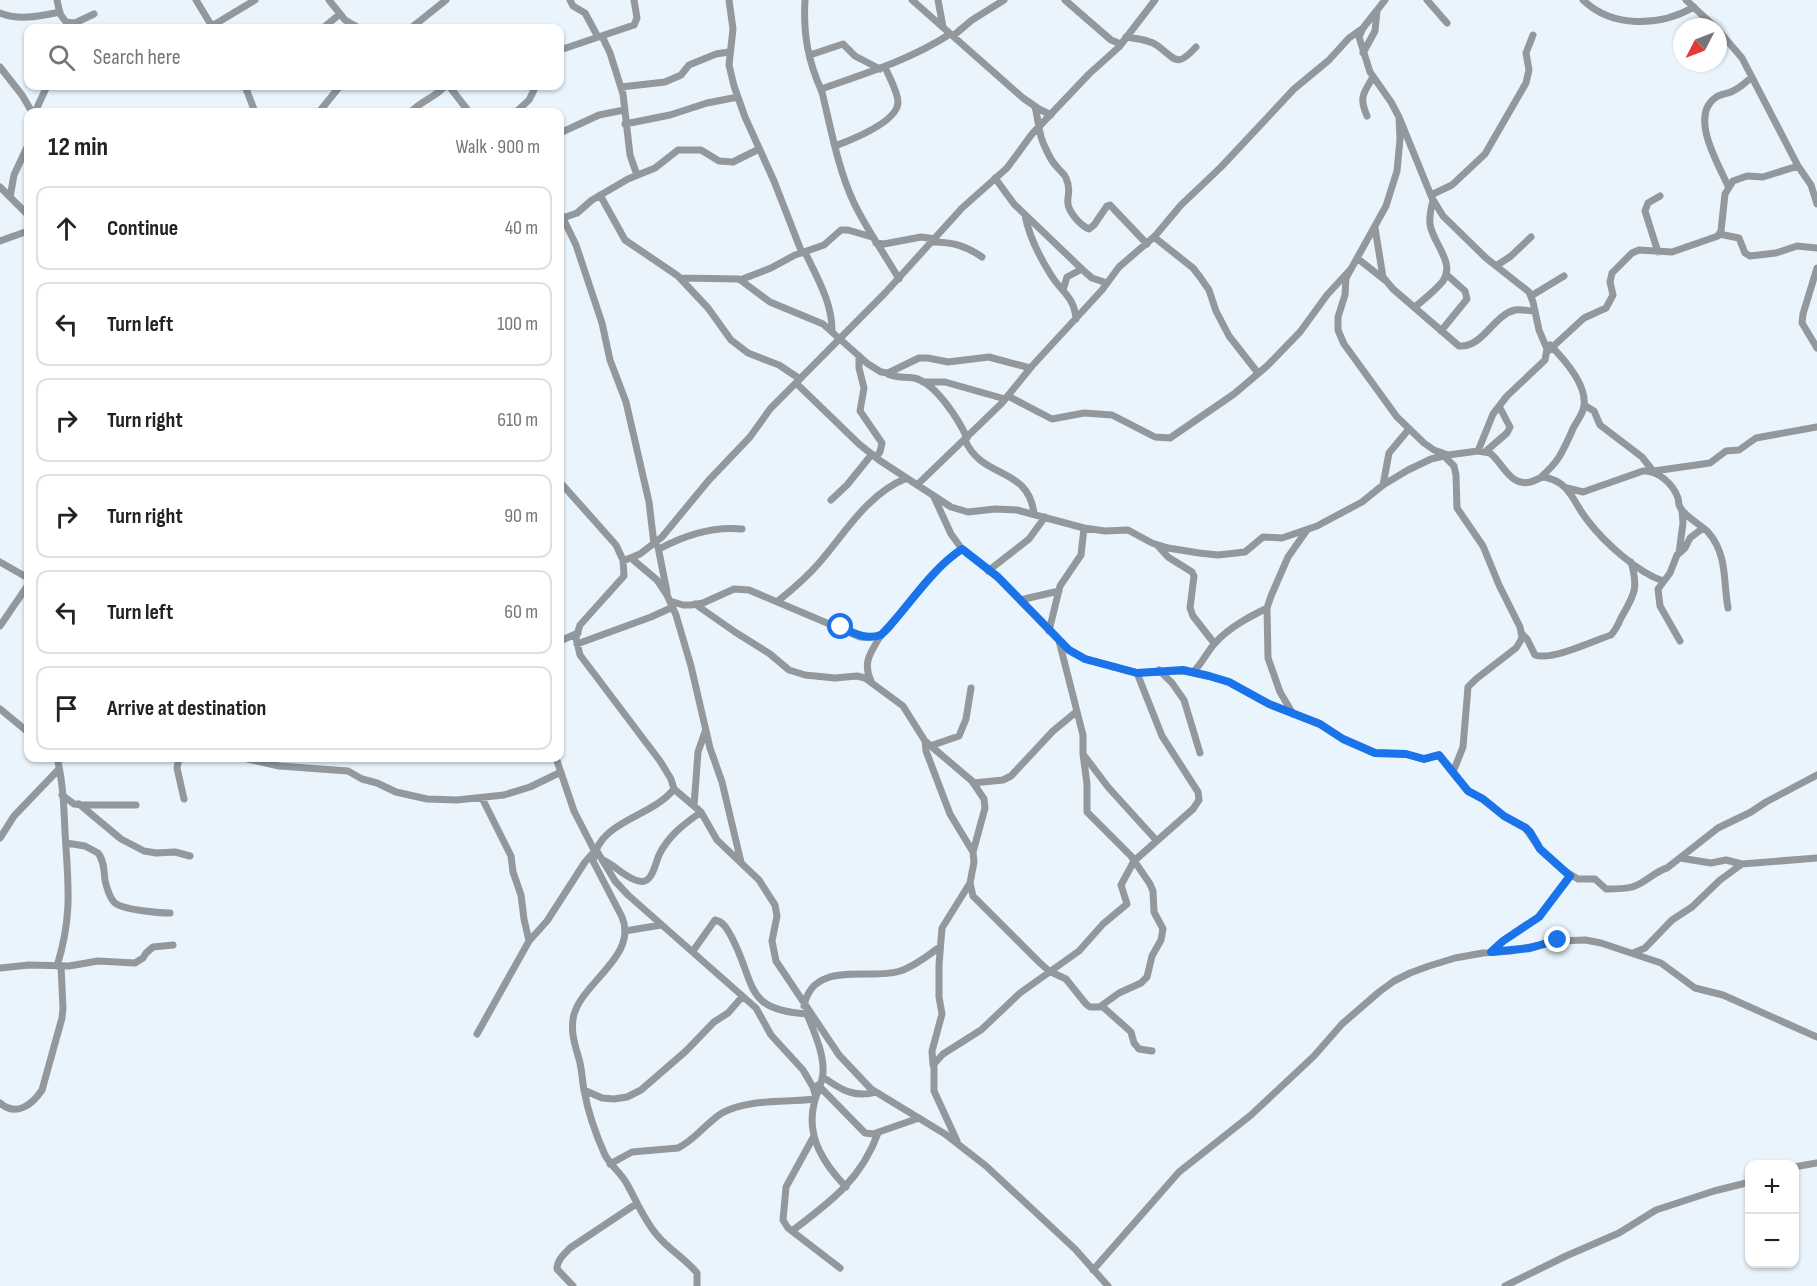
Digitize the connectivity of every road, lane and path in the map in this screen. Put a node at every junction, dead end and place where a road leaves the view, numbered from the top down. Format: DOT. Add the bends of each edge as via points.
graph roads {
  1 [pos="57,0"];
  2 [pos="196,0"];
  3 [pos="255,0"];
  4 [pos="328,0"];
  5 [pos="446,0"];
  6 [pos="570,0"];
  7 [pos="634,0"];
  8 [pos="729,0"];
  9 [pos="805,0"];
  10 [pos="912,0"];
  11 [pos="938,0"];
  12 [pos="1004,0"];
  13 [pos="1065,0"];
  14 [pos="1155,0"];
  15 [pos="1384,0"];
  16 [pos="1427,0"];
  17 [pos="1582,0"];
  18 [pos="1686,0"];
  19 [pos="1694,7"];
  20 [pos="1377,10"];
  21 [pos="0,13"];
  22 [pos="61,14"];
  23 [pos="94,14"];
  24 [pos="340,14"];
  25 [pos="1706,18"];
  26 [pos="1447,23"];
  27 [pos="62,24"];
  28 [pos="211,24"];
  29 [pos="218,24"];
  30 [pos="328,24"];
  31 [pos="352,24"];
  32 [pos="416,24"];
  33 [pos="943,27"];
  34 [pos="1363,28"];
  35 [pos="952,35"];
  36 [pos="1533,35"];
  37 [pos="600,36"];
  38 [pos="1126,37"];
  39 [pos="1727,40"];
  40 [pos="1121,44"];
  41 [pos="1196,47"];
  42 [pos="564,49"];
  43 [pos="729,51"];
  44 [pos="1363,53"];
  45 [pos="810,55"];
  46 [pos="0,67"];
  47 [pos="883,68"];
  48 [pos="1752,76"];
  49 [pos="1373,77"];
  50 [pos="621,87"];
  51 [pos="821,89"];
  52 [pos="45,90"];
  53 [pos="247,90"];
  54 [pos="337,90"];
  55 [pos="444,90"];
  56 [pos="454,90"];
  57 [pos="534,90"];
  58 [pos="738,97"];
  59 [pos="529,100"];
  60 [pos="1035,107"];
  61 [pos="31,108"];
  62 [pos="36,108"];
  63 [pos="253,108"];
  64 [pos="322,108"];
  65 [pos="415,108"];
  66 [pos="466,108"];
  67 [pos="520,108"];
  68 [pos="527,108"];
  69 [pos="624,110"];
  70 [pos="1051,115"];
  71 [pos="1367,116"];
  72 [pos="1399,117"];
  73 [pos="625,124"];
  74 [pos="1037,129"];
  75 [pos="564,131"];
  76 [pos="835,146"];
  77 [pos="759,149"];
  78 [pos="24,154"];
  79 [pos="1798,166"];
  80 [pos="637,175"];
  81 [pos="995,178"];
  82 [pos="1728,186"];
  83 [pos="0,187"];
  84 [pos="600,195"];
  85 [pos="1660,196"];
  86 [pos="10,197"];
  87 [pos="1432,197"];
  88 [pos="1817,204"];
  89 [pos="24,211"];
  90 [pos="564,214"];
  91 [pos="1025,214"];
  92 [pos="861,215"];
  93 [pos="564,222"];
  94 [pos="1375,228"];
  95 [pos="853,231"];
  96 [pos="24,232"];
  97 [pos="1719,234"];
  98 [pos="1154,237"];
  99 [pos="1531,237"];
  100 [pos="874,240"];
  101 [pos="934,240"];
  102 [pos="0,241"];
  103 [pos="1147,244"];
  104 [pos="1817,248"];
  105 [pos="803,252"];
  106 [pos="1658,252"];
  107 [pos="982,257"];
  108 [pos="1357,258"];
  109 [pos="1496,266"];
  110 [pos="1817,268"];
  111 [pos="1082,269"];
  112 [pos="1349,270"];
  113 [pos="1446,274"];
  114 [pos="1564,276"];
  115 [pos="680,278"];
  116 [pos="899,279"];
  117 [pos="740,280"];
  118 [pos="1107,283"];
  119 [pos="1388,283"];
  120 [pos="1064,290"];
  121 [pos="1531,296"];
  122 [pos="1415,307"];
  123 [pos="1534,311"];
  124 [pos="1076,319"];
  125 [pos="832,330"];
  126 [pos="1441,331"];
  127 [pos="840,338"];
  128 [pos="1817,348"];
  129 [pos="1550,349"];
  130 [pos="859,356"];
  131 [pos="1030,368"];
  132 [pos="886,373"];
  133 [pos="1258,374"];
  134 [pos="798,381"];
  135 [pos="923,382"];
  136 [pos="1007,398"];
  137 [pos="1584,405"];
  138 [pos="1499,406"];
  139 [pos="1817,427"];
  140 [pos="1409,429"];
  141 [pos="966,439"];
  142 [pos="1482,451"];
  143 [pos="1446,455"];
  144 [pos="874,456"];
  145 [pos="1654,471"];
  146 [pos="1541,477"];
  147 [pos="907,478"];
  148 [pos="917,485"];
  149 [pos="1383,485"];
  150 [pos="564,486"];
  151 [pos="1565,488"];
  152 [pos="934,497"];
  153 [pos="831,500"];
  154 [pos="1682,511"];
  155 [pos="1034,514"];
  156 [pos="1045,516"];
  157 [pos="1083,528"];
  158 [pos="1703,528"];
  159 [pos="742,529"];
  160 [pos="1307,530"];
  161 [pos="1156,544"];
  162 [pos="656,545"];
  163 [pos="962,549"];
  164 [pos="1679,553"];
  165 [pos="631,558"];
  166 [pos="623,561"];
  167 [pos="1631,561"];
  168 [pos="0,562"];
  169 [pos="988,571"];
  170 [pos="24,576"];
  171 [pos="1663,581"];
  172 [pos="24,591"];
  173 [pos="1059,591"];
  174 [pos="1020,600"];
  175 [pos="778,601"];
  176 [pos="670,602"];
  177 [pos="695,604"];
  178 [pos="1267,608"];
  179 [pos="1728,608"];
  180 [pos="1,624"];
  181 [pos="1049,631"];
  182 [pos="578,633"];
  183 [pos="1521,633"];
  184 [pos="881,635"];
  185 [pos="564,638"];
  186 [pos="1059,641"];
  187 [pos="1680,641"];
  188 [pos="1214,643"];
  189 [pos="577,644"];
  190 [pos="1159,670"];
  191 [pos="1193,672"];
  192 [pos="1137,673"];
  193 [pos="871,681"];
  194 [pos="971,688"];
  195 [pos="0,709"];
  196 [pos="1076,712"];
  197 [pos="1293,714"];
  198 [pos="24,729"];
  199 [pos="706,729"];
  200 [pos="928,743"];
  201 [pos="1200,753"];
  202 [pos="1083,754"];
  203 [pos="178,762"];
  204 [pos="261,762"];
  205 [pos="557,762"];
  206 [pos="58,763"];
  207 [pos="561,772"];
  208 [pos="1453,772"];
  209 [pos="1817,775"];
  210 [pos="973,783"];
  211 [pos="674,789"];
  212 [pos="62,795"];
  213 [pos="482,798"];
  214 [pos="184,799"];
  215 [pos="79,804"];
  216 [pos="136,805"];
  217 [pos="694,806"];
  218 [pos="700,812"];
  219 [pos="0,838"];
  220 [pos="1156,840"];
  221 [pos="66,843"];
  222 [pos="595,850"];
  223 [pos="973,852"];
  224 [pos="190,856"];
  225 [pos="1680,858"];
  226 [pos="1817,858"];
  227 [pos="603,860"];
  228 [pos="1134,861"];
  229 [pos="741,862"];
  230 [pos="1742,864"];
  231 [pos="1570,876"];
  232 [pos="970,883"];
  233 [pos="170,913"];
  234 [pos="661,925"];
  235 [pos="625,931"];
  236 [pos="529,941"];
  237 [pos="173,945"];
  238 [pos="940,946"];
  239 [pos="693,951"];
  240 [pos="1491,952"];
  241 [pos="1630,953"];
  242 [pos="1040,963"];
  243 [pos="59,966"];
  244 [pos="0,968"];
  245 [pos="1049,971"];
  246 [pos="1038,980"];
  247 [pos="742,996"];
  248 [pos="804,1006"];
  249 [pos="1101,1006"];
  250 [pos="809,1014"];
  251 [pos="477,1034"];
  252 [pos="1817,1037"];
  253 [pos="1152,1051"];
  254 [pos="933,1065"];
  255 [pos="803,1070"];
  256 [pos="823,1077"];
  257 [pos="820,1086"];
  258 [pos="584,1090"];
  259 [pos="876,1092"];
  260 [pos="815,1098"];
  261 [pos="0,1102"];
  262 [pos="919,1118"];
  263 [pos="878,1133"];
  264 [pos="814,1136"];
  265 [pos="958,1143"];
  266 [pos="1817,1163"];
  267 [pos="610,1164"];
  268 [pos="1799,1166"];
  269 [pos="1745,1183"];
  270 [pos="846,1186"];
  271 [pos="636,1204"];
  272 [pos="792,1231"];
  273 [pos="840,1268"];
  274 [pos="1093,1270"];
  275 [pos="573,1286"];
  276 [pos="697,1286"];
  277 [pos="1108,1286"];
  278 [pos="1504,1286"];
  1 -- 22 [label="street"];
  2 -- 28 [label="street"];
  3 -- 29 [label="street"];
  4 -- 24 [label="street"];
  5 -- 32 [label="street"];
  6 -- 37 [label="street" via="585,13"];
  7 -- 37 [label="street" via="636,22"];
  8 -- 43 [label="street" via="733,29"];
  9 -- 45 [label="street" via="803,22"];
  10 -- 33 [label="street"];
  11 -- 33 [label="street"];
  12 -- 35 [label="street"];
  13 -- 40 [label="street" via="1111,40"];
  14 -- 38 [label="street"];
  15 -- 20 [label="street"];
  16 -- 26 [label="street"];
  17 -- 19 [label="street" via="1613,19 1637,22 1662,19"];
  18 -- 19 [label="street"];
  19 -- 25 [label="street"];
  20 -- 34 [label="street"];
  20 -- 44 [label="street" via="1375,31"];
  21 -- 22 [label="street" via="19,18"];
  22 -- 23 [label="street" via="66,22 75,23"];
  22 -- 27 [label="street"];
  24 -- 30 [label="street"];
  24 -- 31 [label="street"];
  33 -- 35 [label="street"];
  34 -- 44 [label="street" via="1359,37"];
  34 -- 98 [label="street" via="1294,89"];
  35 -- 47 [label="street"];
  35 -- 60 [label="street"];
  36 -- 87 [label="street" via="1526,53 1526,83 1485,154 1452,185"];
  37 -- 42 [label="street"];
  37 -- 50 [label="street"];
  38 -- 40 [label="street"];
  38 -- 41 [label="street" via="1157,45 1176,60 1188,57"];
  39 -- 48 [label="street"];
  40 -- 70 [label="street"];
  43 -- 50 [label="street" via="689,66 681,75 665,82"];
  43 -- 58 [label="street"];
  44 -- 49 [label="street"];
  45 -- 47 [label="street" via="843,44 855,56"];
  45 -- 51 [label="street"];
  46 -- 61 [label="street"];
  47 -- 51 [label="street"];
  47 -- 76 [label="street" via="898,106 887,120"];
  48 -- 79 [label="street"];
  48 -- 82 [label="street" via="1740,87 1717,96 1706,115 1708,144"];
  49 -- 71 [label="street" via="1362,98"];
  49 -- 72 [label="street"];
  50 -- 69 [label="street"];
  51 -- 76 [label="street"];
  52 -- 62 [label="street"];
  53 -- 63 [label="street"];
  54 -- 64 [label="street"];
  55 -- 65 [label="street"];
  56 -- 66 [label="street"];
  57 -- 59 [label="street"];
  58 -- 73 [label="street"];
  58 -- 77 [label="street"];
  59 -- 67 [label="street"];
  59 -- 68 [label="street"];
  60 -- 70 [label="street"];
  60 -- 74 [label="street"];
  69 -- 73 [label="street"];
  69 -- 75 [label="street" via="599,115"];
  70 -- 74 [label="street"];
  72 -- 87 [label="street"];
  72 -- 94 [label="street" via="1397,171"];
  73 -- 80 [label="street"];
  74 -- 81 [label="street"];
  74 -- 103 [label="street" via="1050,158 1066,177 1068,207 1082,225 1092,228 1110,205"];
  76 -- 92 [label="street" via="844,179"];
  77 -- 80 [label="street" via="732,162 719,161 701,150 678,150 655,168"];
  77 -- 105 [label="street"];
  78 -- 86 [label="street"];
  79 -- 82 [label="street" via="1763,177 1736,178"];
  79 -- 88 [label="street"];
  80 -- 84 [label="street"];
  81 -- 91 [label="street"];
  81 -- 101 [label="street"];
  82 -- 97 [label="street"];
  83 -- 86 [label="street"];
  84 -- 90 [label="street" via="578,213"];
  84 -- 115 [label="street" via="625,240"];
  85 -- 106 [label="street" via="1648,203 1646,211"];
  86 -- 89 [label="street"];
  87 -- 109 [label="street" via="1443,216"];
  87 -- 113 [label="street" via="1430,228 1444,256"];
  91 -- 111 [label="street"];
  91 -- 120 [label="street" via="1033,243 1051,276"];
  92 -- 95 [label="street"];
  92 -- 100 [label="street"];
  93 -- 162 [label="street" via="576,245 626,402"];
  94 -- 108 [label="street"];
  94 -- 119 [label="street" via="1383,277"];
  95 -- 100 [label="street"];
  95 -- 105 [label="street" via="841,230 824,245"];
  96 -- 102 [label="street"];
  97 -- 104 [label="street" via="1739,238 1748,255 1776,253 1797,246"];
  97 -- 106 [label="street" via="1682,249"];
  98 -- 103 [label="street"];
  98 -- 133 [label="street" via="1200,277 1229,336"];
  99 -- 109 [label="street"];
  100 -- 101 [label="street" via="884,244 921,237"];
  100 -- 116 [label="street"];
  101 -- 107 [label="street" via="963,246"];
  101 -- 116 [label="street"];
  103 -- 118 [label="street" via="1127,258"];
  105 -- 117 [label="street"];
  105 -- 125 [label="street" via="828,301"];
  106 -- 129 [label="street" via="1632,253 1612,273 1613,295 1606,308 1584,318"];
  108 -- 112 [label="street"];
  108 -- 119 [label="street"];
  109 -- 121 [label="street"];
  110 -- 128 [label="street" via="1802,323"];
  111 -- 118 [label="street"];
  111 -- 120 [label="street" via="1067,277"];
  112 -- 133 [label="street" via="1300,332"];
  112 -- 140 [label="street" via="1338,330 1344,344"];
  113 -- 122 [label="street"];
  113 -- 126 [label="street" via="1465,291 1467,299"];
  114 -- 121 [label="street"];
  115 -- 117 [label="street"];
  115 -- 134 [label="street" via="731,340 779,365"];
  116 -- 127 [label="street"];
  117 -- 125 [label="street" via="770,302"];
  118 -- 124 [label="street"];
  119 -- 122 [label="street"];
  120 -- 124 [label="street" via="1071,299"];
  121 -- 123 [label="street"];
  122 -- 126 [label="street"];
  123 -- 126 [label="street" via="1515,310 1507,314 1464,347"];
  123 -- 129 [label="street"];
  124 -- 131 [label="street"];
  125 -- 127 [label="street"];
  127 -- 130 [label="street"];
  127 -- 134 [label="street"];
  129 -- 137 [label="street" via="1572,371"];
  129 -- 138 [label="street" via="1545,360"];
  130 -- 132 [label="street"];
  130 -- 144 [label="street" via="864,388 860,411 882,443 880,452"];
  131 -- 132 [label="street" via="989,357 948,362 919,358"];
  131 -- 136 [label="street"];
  132 -- 135 [label="street"];
  133 -- 136 [label="street" via="1178,434 1163,439 1112,416 1084,413 1052,419"];
  134 -- 144 [label="street"];
  134 -- 162 [label="street"];
  135 -- 136 [label="street" via="945,381"];
  135 -- 141 [label="street" via="939,395"];
  136 -- 141 [label="street"];
  137 -- 145 [label="street" via="1594,411 1600,425"];
  137 -- 146 [label="street" via="1556,463"];
  138 -- 142 [label="street"];
  138 -- 142 [label="street" via="1509,422 1509,430"];
  139 -- 145 [label="street" via="1756,438 1710,463"];
  140 -- 143 [label="street"];
  140 -- 149 [label="street" via="1389,453"];
  141 -- 148 [label="street"];
  141 -- 155 [label="street" via="973,454 984,463 1023,484 1033,500"];
  142 -- 143 [label="street"];
  142 -- 146 [label="street" via="1492,454 1517,480 1529,483"];
  143 -- 149 [label="street" via="1422,463"];
  143 -- 183 [label="street" via="1456,475 1457,508 1483,546"];
  144 -- 147 [label="street"];
  144 -- 153 [label="street"];
  145 -- 151 [label="street" via="1643,471 1583,492"];
  145 -- 154 [label="street" via="1671,486"];
  146 -- 151 [label="street"];
  147 -- 148 [label="street"];
  147 -- 175 [label="street" via="893,483 870,502 808,575"];
  148 -- 152 [label="street"];
  149 -- 160 [label="street" via="1362,502"];
  150 -- 166 [label="street" via="616,545"];
  151 -- 167 [label="street" via="1588,522"];
  152 -- 155 [label="street" via="968,512 995,509"];
  152 -- 163 [label="street"];
  154 -- 158 [label="street"];
  154 -- 164 [label="street"];
  155 -- 156 [label="street"];
  156 -- 157 [label="street"];
  156 -- 169 [label="street" via="1029,539"];
  157 -- 161 [label="street" via="1128,530"];
  157 -- 173 [label="street" via="1081,555"];
  158 -- 164 [label="street" via="1690,537"];
  158 -- 179 [label="street" via="1726,570"];
  159 -- 162 [label="street" via="711,529"];
  160 -- 161 [label="street" via="1282,538 1263,537 1245,552 1234,554 1180,552"];
  160 -- 178 [label="street" via="1288,557"];
  161 -- 188 [label="street" via="1192,572 1190,608"];
  162 -- 165 [label="street"];
  162 -- 176 [label="street"];
  163 -- 169 [label="street"];
  163 -- 184 [label="street" via="930,577"];
  164 -- 171 [label="street"];
  165 -- 166 [label="street"];
  165 -- 176 [label="street" via="657,580"];
  166 -- 182 [label="street" via="624,576 580,625"];
  167 -- 171 [label="street"];
  167 -- 183 [label="street" via="1635,578 1632,600 1611,635 1543,657 1535,655"];
  168 -- 170 [label="street"];
  169 -- 174 [label="street"];
  171 -- 187 [label="street" via="1658,589 1659,601"];
  172 -- 180 [label="street"];
  173 -- 174 [label="street"];
  173 -- 181 [label="street"];
  174 -- 181 [label="street"];
  175 -- 177 [label="street" via="734,589"];
  175 -- 184 [label="street" via="860,637"];
  176 -- 177 [label="street"];
  176 -- 189 [label="street" via="651,617"];
  176 -- 199 [label="street"];
  177 -- 193 [label="street" via="789,670 835,678 857,676"];
  178 -- 188 [label="street" via="1246,618"];
  178 -- 197 [label="street" via="1268,658"];
  181 -- 186 [label="street"];
  182 -- 185 [label="street"];
  182 -- 189 [label="street"];
  183 -- 208 [label="street" via="1516,648 1468,687 1463,747"];
  184 -- 193 [label="street" via="867,662"];
  186 -- 192 [label="street" via="1085,659"];
  186 -- 196 [label="street"];
  188 -- 191 [label="street"];
  189 -- 211 [label="street" via="580,655 660,761"];
  190 -- 191 [label="street"];
  190 -- 192 [label="street"];
  190 -- 201 [label="street" via="1184,700"];
  191 -- 197 [label="street" via="1229,682"];
  192 -- 220 [label="street" via="1162,736 1198,792 1199,800"];
  193 -- 200 [label="street" via="903,706"];
  194 -- 200 [label="street" via="959,736"];
  195 -- 198 [label="street"];
  196 -- 202 [label="street" via="1083,735"];
  196 -- 210 [label="street" via="1011,776"];
  197 -- 208 [label="street" via="1375,753 1424,759 1439,755"];
  199 -- 217 [label="street" via="698,752"];
  199 -- 229 [label="street"];
  200 -- 210 [label="street"];
  200 -- 223 [label="street" via="926,752 950,814"];
  202 -- 220 [label="street"];
  202 -- 228 [label="street" via="1087,812"];
  203 -- 214 [label="street"];
  204 -- 213 [label="street" via="348,771 396,792 428,799"];
  205 -- 207 [label="street"];
  206 -- 212 [label="street"];
  206 -- 219 [label="street"];
  207 -- 213 [label="street" via="530,787"];
  207 -- 222 [label="street" via="574,811"];
  208 -- 231 [label="street" via="1468,791 1530,832 1540,849"];
  209 -- 225 [label="street" via="1718,828"];
  210 -- 223 [label="street" via="985,808"];
  211 -- 217 [label="street"];
  211 -- 222 [label="street" via="662,801 604,836"];
  212 -- 215 [label="street"];
  212 -- 221 [label="street"];
  213 -- 236 [label="street" via="511,856"];
  215 -- 216 [label="street"];
  215 -- 224 [label="street" via="144,851"];
  217 -- 218 [label="street"];
  218 -- 227 [label="street" via="666,842 645,881 632,879"];
  218 -- 229 [label="street" via="717,840"];
  220 -- 228 [label="street"];
  221 -- 233 [label="street" via="98,853 113,902"];
  221 -- 243 [label="street" via="70,896"];
  222 -- 227 [label="street"];
  222 -- 235 [label="street" via="593,861 622,917"];
  222 -- 236 [label="street"];
  223 -- 232 [label="street"];
  225 -- 230 [label="street"];
  225 -- 231 [label="street" via="1631,888 1606,889 1595,879"];
  226 -- 230 [label="street"];
  227 -- 234 [label="street" via="615,881"];
  228 -- 245 [label="street" via="1121,885 1127,904 1079,951"];
  228 -- 249 [label="street" via="1153,891 1154,912 1163,929 1161,940 1147,977"];
  229 -- 248 [label="street" via="775,905 772,952"];
  230 -- 241 [label="street" via="1672,920 1645,948"];
  231 -- 240 [label="street" via="1539,917"];
  232 -- 238 [label="street" via="942,928"];
  232 -- 242 [label="street" via="973,896"];
  234 -- 235 [label="street"];
  234 -- 239 [label="street"];
  235 -- 258 [label="street" via="608,969 581,999 573,1017 573,1044"];
  236 -- 251 [label="street"];
  237 -- 243 [label="street" via="153,947 135,963 98,961"];
  238 -- 248 [label="street" via="899,972 829,977 811,990"];
  238 -- 254 [label="street" via="942,1014 932,1051"];
  239 -- 247 [label="street"];
  239 -- 250 [label="street" via="716,920 722,922 759,998 782,1012"];
  240 -- 241 [label="street" via="1576,939"];
  240 -- 274 [label="street" via="1419,969 1379,992 1251,1115 1179,1172"];
  241 -- 252 [label="street" via="1661,963 1695,988 1723,995"];
  242 -- 245 [label="street"];
  242 -- 246 [label="street"];
  243 -- 244 [label="street"];
  243 -- 261 [label="street" via="62,1018 42,1090 36,1099 16,1110"];
  245 -- 246 [label="street"];
  245 -- 249 [label="street" via="1066,979 1090,1007"];
  246 -- 254 [label="street"];
  247 -- 255 [label="street" via="756,1008 771,1035"];
  247 -- 258 [label="street" via="641,1090 614,1099"];
  248 -- 250 [label="street"];
  249 -- 253 [label="street" via="1128,1029 1139,1049"];
  250 -- 256 [label="street"];
  250 -- 259 [label="street" via="839,1055"];
  254 -- 265 [label="street" via="934,1091"];
  255 -- 257 [label="street"];
  255 -- 260 [label="street"];
  256 -- 257 [label="street"];
  256 -- 259 [label="street" via="849,1093"];
  257 -- 260 [label="street"];
  257 -- 263 [label="street" via="865,1133"];
  258 -- 267 [label="street"];
  259 -- 262 [label="street"];
  260 -- 264 [label="street"];
  260 -- 267 [label="street" via="773,1100 725,1112 684,1146 632,1152"];
  262 -- 263 [label="street"];
  262 -- 265 [label="street"];
  263 -- 270 [label="street" via="862,1167"];
  264 -- 270 [label="street" via="825,1163"];
  264 -- 272 [label="street" via="786,1187 783,1220"];
  265 -- 274 [label="street" via="1052,1226"];
  266 -- 268 [label="street"];
  267 -- 271 [label="street" via="627,1183"];
  269 -- 278 [label="street" via="1656,1210 1619,1233"];
  270 -- 272 [label="street"];
  271 -- 275 [label="street" via="561,1257 557,1269"];
  271 -- 276 [label="street" via="660,1239 694,1270"];
  272 -- 273 [label="street"];
  274 -- 277 [label="street"];
}
